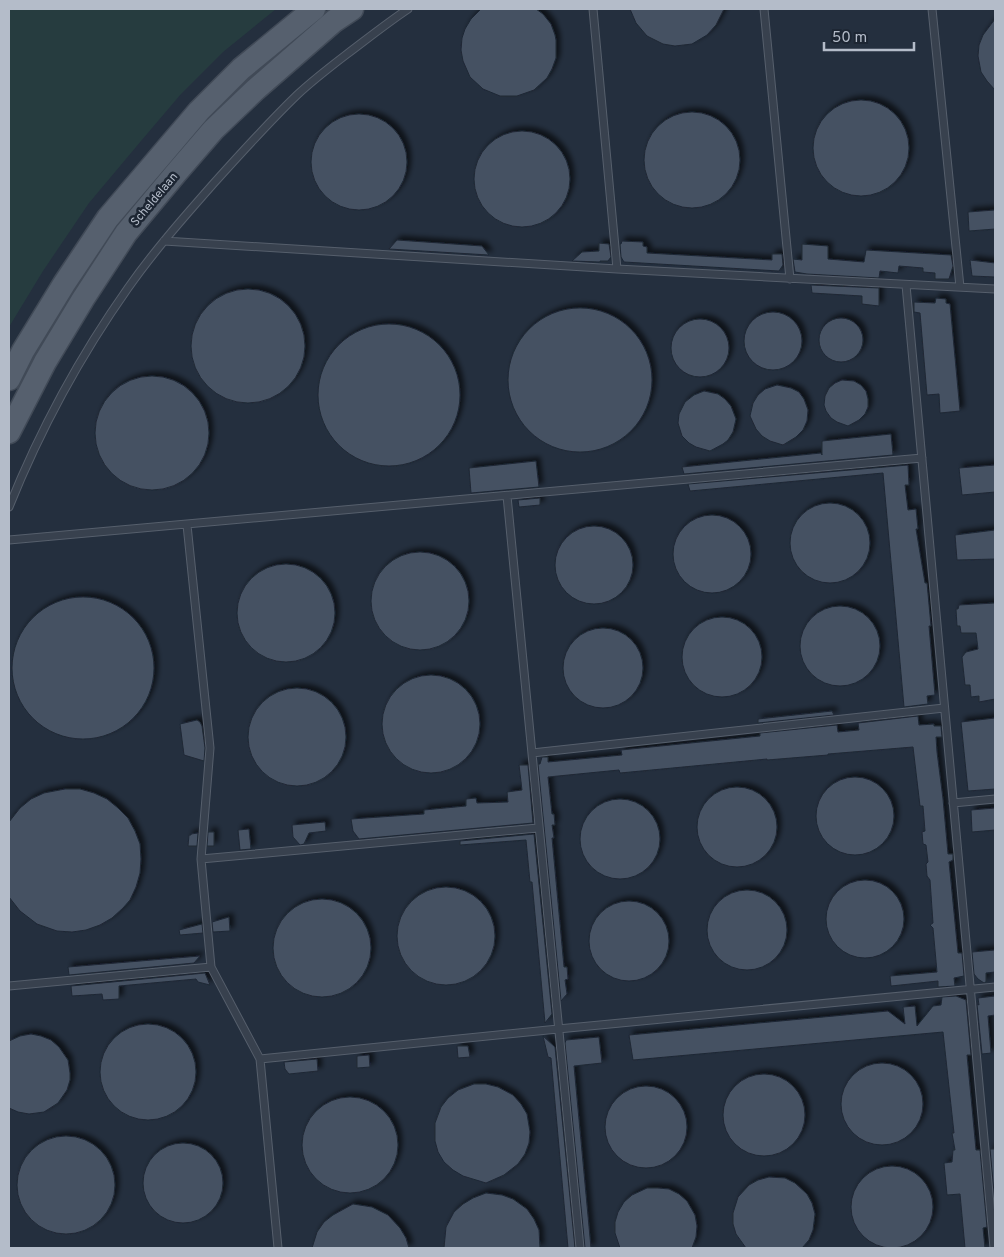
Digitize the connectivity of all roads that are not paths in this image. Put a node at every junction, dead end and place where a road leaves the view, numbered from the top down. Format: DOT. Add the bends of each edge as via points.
graph roads {
  1 [pos="314,9"];
  2 [pos="352,9"];
  3 [pos="408,9"];
  4 [pos="593,9"];
  5 [pos="764,9"];
  6 [pos="932,9"];
  7 [pos="164,241"];
  8 [pos="617,269"];
  9 [pos="790,279"];
  10 [pos="906,285"];
  11 [pos="960,287"];
  12 [pos="995,290"];
  13 [pos="9,379"];
  14 [pos="9,432"];
  15 [pos="922,458"];
  16 [pos="507,496"];
  17 [pos="9,507"];
  18 [pos="187,525"];
  19 [pos="9,540"];
  20 [pos="944,708"];
  21 [pos="532,752"];
  22 [pos="995,799"];
  23 [pos="953,803"];
  24 [pos="538,828"];
  25 [pos="201,860"];
  26 [pos="211,967"];
  27 [pos="9,986"];
  28 [pos="995,987"];
  29 [pos="970,990"];
  30 [pos="558,1029"];
  31 [pos="260,1059"];
  32 [pos="994,1236"];
  33 [pos="278,1248"];
  34 [pos="580,1248"];
  35 [pos="994,1248"];
  1 -- 13 [label="main road, Scheldelaan" via="241,69 199,111 108,218 64,284"];
  2 -- 14 [label="main road, Scheldelaan" via="263,83 214,130 126,233 45,362"];
  3 -- 7 [label="lane" via="299,94 236,158"];
  4 -- 8 [label="lane"];
  5 -- 9 [label="lane"];
  6 -- 11 [label="lane"];
  7 -- 8 [label="lane"];
  7 -- 17 [label="lane" via="128,287 90,345 37,442"];
  8 -- 9 [label="lane"];
  9 -- 10 [label="lane"];
  10 -- 11 [label="lane"];
  10 -- 15 [label="lane"];
  11 -- 12 [label="lane"];
  15 -- 16 [label="lane"];
  15 -- 20 [label="lane"];
  16 -- 18 [label="lane"];
  16 -- 21 [label="lane"];
  18 -- 19 [label="lane"];
  18 -- 25 [label="lane" via="210,748"];
  20 -- 21 [label="lane"];
  20 -- 23 [label="lane"];
  21 -- 24 [label="lane"];
  22 -- 23 [label="lane"];
  23 -- 29 [label="lane"];
  24 -- 25 [label="lane"];
  24 -- 30 [label="lane"];
  25 -- 26 [label="lane"];
  26 -- 27 [label="lane"];
  26 -- 31 [label="lane"];
  28 -- 29 [label="lane"];
  29 -- 30 [label="lane"];
  29 -- 32 [label="lane"];
  30 -- 31 [label="lane"];
  30 -- 34 [label="lane"];
  31 -- 33 [label="lane"];
  32 -- 35 [label="lane"];
}
